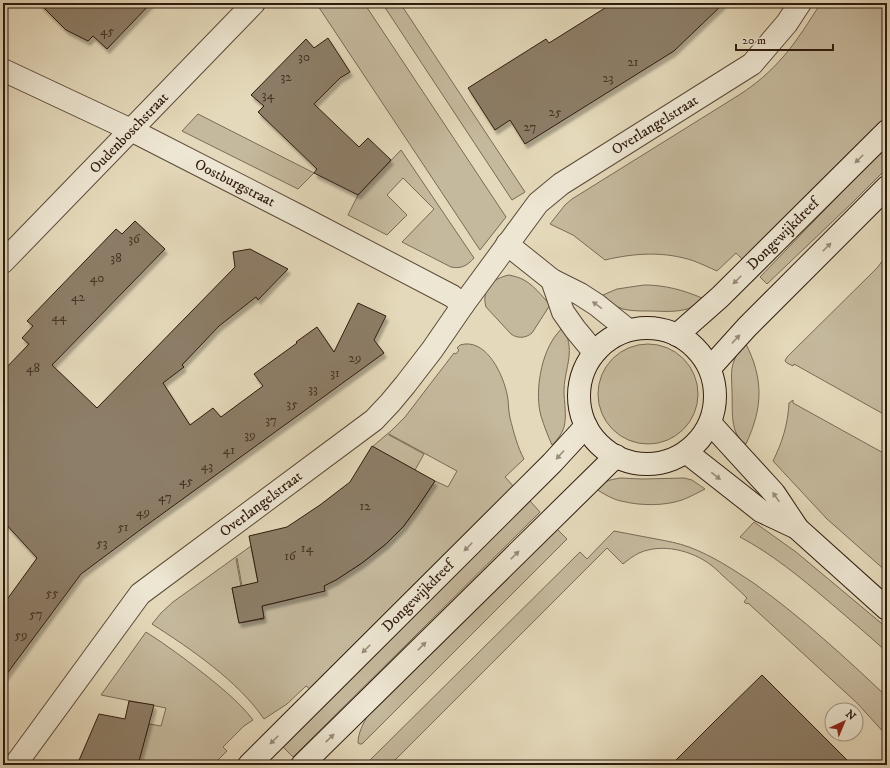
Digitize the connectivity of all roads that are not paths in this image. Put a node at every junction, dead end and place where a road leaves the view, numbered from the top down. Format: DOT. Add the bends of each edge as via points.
graph roads {
  1 [pos="254,3"];
  2 [pos="800,3"];
  3 [pos="3,70"];
  4 [pos="131,130"];
  5 [pos="887,131"];
  6 [pos="887,187"];
  7 [pos="507,244"];
  8 [pos="3,262"];
  9 [pos="552,280"];
  10 [pos="463,305"];
  11 [pos="628,330"];
  12 [pos="678,335"];
  13 [pos="594,352"];
  14 [pos="710,368"];
  15 [pos="710,423"];
  16 [pos="586,426"];
  17 [pos="686,452"];
  18 [pos="616,456"];
  19 [pos="798,529"];
  20 [pos="887,609"];
  21 [pos="15,765"];
  22 [pos="249,765"];
  23 [pos="302,765"];
  1 -- 4 [label="street, Oudenboschstraat"];
  2 -- 7 [label="street, Overlangelstraat" via="787,23 752,64 561,184 538,203"];
  3 -- 4 [label="street, Oostburgstraat"];
  4 -- 8 [label="street, Oudenboschstraat"];
  4 -- 10 [label="street, Oostburgstraat" via="415,276 452,296"];
  5 -- 12 [label="street, Dongewijkdreef, one-way" via="720,297"];
  14 -- 6 [label="street, one-way" via="752,322"];
  7 -- 9 [label="street"];
  7 -- 10 [label="street, Overlangelstraat"];
  11 -- 9 [label="street, one-way" via="597,305"];
  9 -- 13 [label="street" via="563,312"];
  10 -- 21 [label="street, Overlangelstraat" via="409,380 374,420 140,594"];
  11 -- 12 [label="street" via="656,329"];
  11 -- 13 [label="street" via="615,336"];
  12 -- 14 [label="street" via="696,348"];
  13 -- 16 [label="street" via="580,381 579,396"];
  14 -- 15 [label="street" via="715,386 715,405"];
  15 -- 17 [label="street" via="700,440"];
  19 -- 15 [label="street, one-way" via="774,493"];
  16 -- 18 [label="street" via="598,443"];
  16 -- 22 [label="street, Dongewijkdreef, one-way"];
  17 -- 18 [label="street" via="669,461 651,464 632,463"];
  17 -- 19 [label="street, one-way" via="761,511"];
  23 -- 18 [label="street, one-way"];
  19 -- 20 [label="street"];
}
